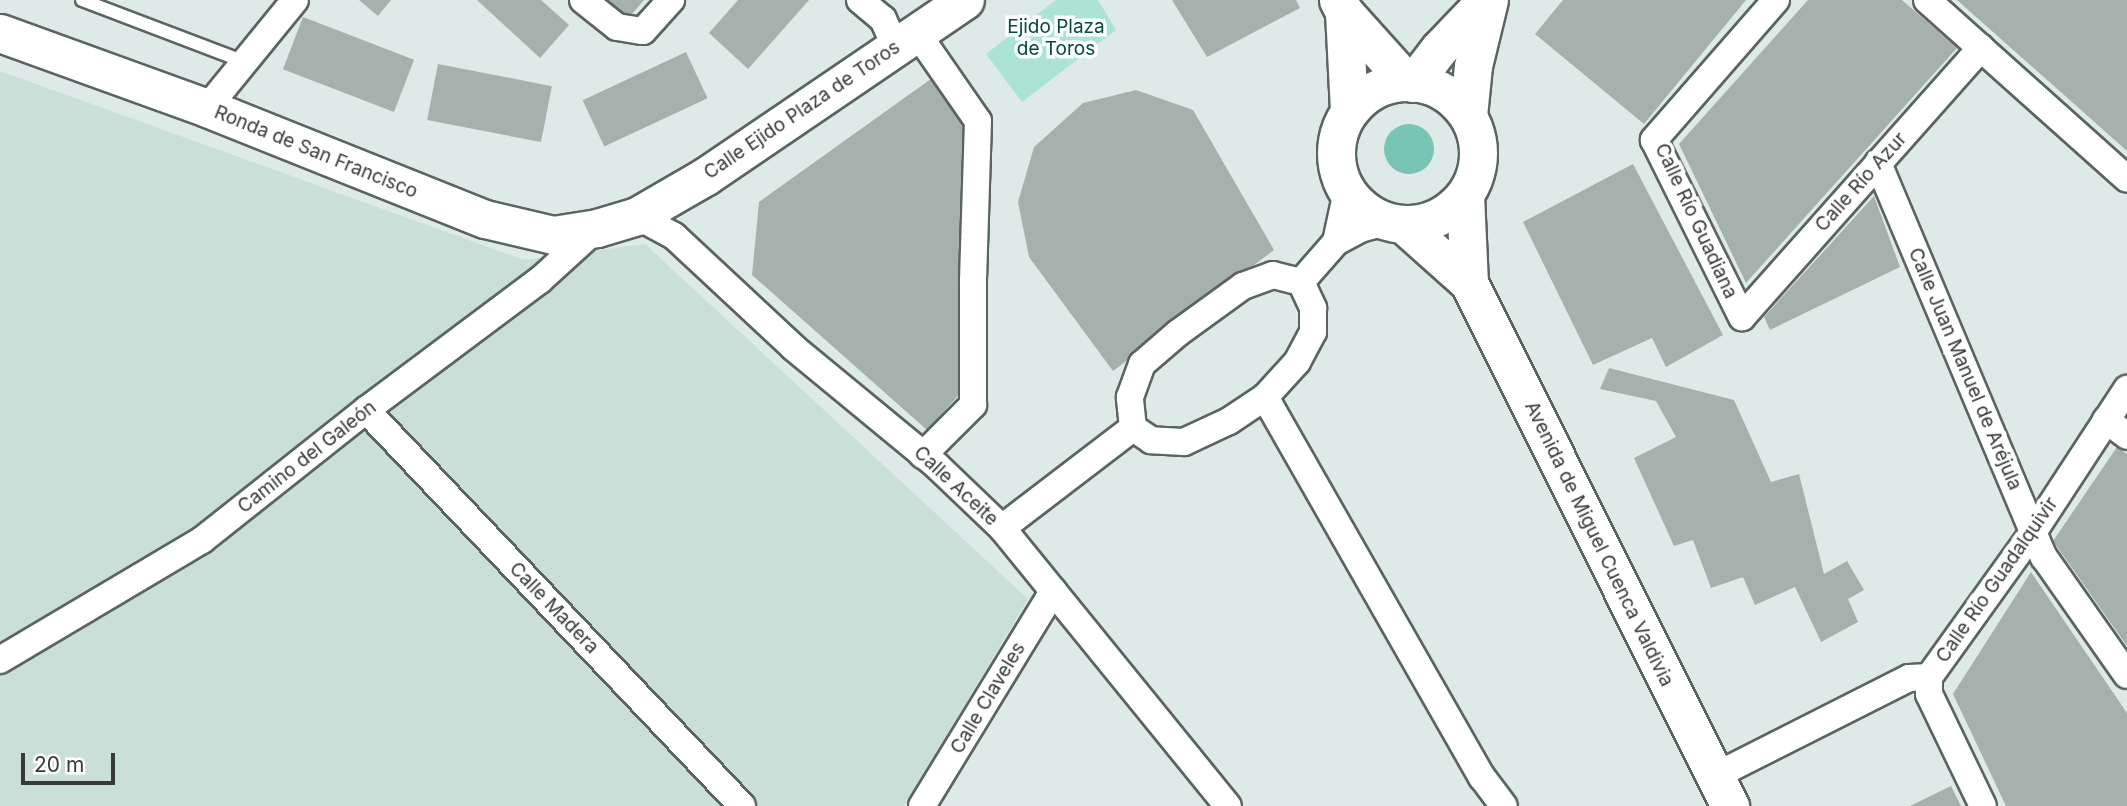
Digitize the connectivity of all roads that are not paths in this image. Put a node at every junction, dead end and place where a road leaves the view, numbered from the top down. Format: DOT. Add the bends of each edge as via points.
graph roads {
  1 [pos="82,0"];
  2 [pos="295,0"];
  3 [pos="583,0"];
  4 [pos="671,0"];
  5 [pos="860,0"];
  6 [pos="965,0"];
  7 [pos="1488,0"];
  8 [pos="1776,0"];
  9 [pos="1927,0"];
  10 [pos="1341,6"];
  11 [pos="0,33"];
  12 [pos="906,41"];
  13 [pos="1981,48"];
  14 [pos="245,62"];
  15 [pos="1410,82"];
  16 [pos="207,108"];
  17 [pos="1349,111"];
  18 [pos="1468,116"];
  19 [pos="1878,163"];
  20 [pos="2127,180"];
  21 [pos="1347,191"];
  22 [pos="1465,195"];
  23 [pos="637,216"];
  24 [pos="1395,223"];
  25 [pos="597,229"];
  26 [pos="1336,242"];
  27 [pos="1301,282"];
  28 [pos="1469,283"];
  29 [pos="1742,317"];
  30 [pos="2127,389"];
  31 [pos="1265,397"];
  32 [pos="366,410"];
  33 [pos="2106,420"];
  34 [pos="1133,428"];
  35 [pos="2127,436"];
  36 [pos="923,455"];
  37 [pos="1002,528"];
  38 [pos="2034,531"];
  39 [pos="1053,591"];
  40 [pos="0,660"];
  41 [pos="2127,675"];
  42 [pos="1930,677"];
  43 [pos="1722,791"];
  44 [pos="742,806"];
  45 [pos="922,806"];
  46 [pos="1228,806"];
  47 [pos="1504,806"];
  48 [pos="1983,806"];
  1 -- 14 [label="lane"];
  2 -- 14 [label="street"];
  3 -- 4 [label="street" via="617,27 643,31"];
  5 -- 12 [label="street"];
  6 -- 12 [label="street, Calle Ejido Plaza de Toros"];
  7 -- 15 [label="street"];
  7 -- 18 [label="street" via="1471,78"];
  8 -- 29 [label="street, Calle Río Guadiana" via="1654,140"];
  9 -- 13 [label="street"];
  10 -- 15 [label="street"];
  10 -- 17 [label="street"];
  11 -- 16 [label="street, Ronda de San Francisco"];
  12 -- 23 [label="street, Calle Ejido Plaza de Toros" via="706,176"];
  12 -- 36 [label="street" via="978,121 973,405"];
  13 -- 19 [label="street, Calle Río Azur"];
  13 -- 20 [label="street"];
  14 -- 16 [label="street"];
  15 -- 17 [label="street" via="1375,89"];
  15 -- 18 [label="street" via="1442,90"];
  16 -- 25 [label="street, Ronda de San Francisco" via="485,219 553,235"];
  17 -- 21 [label="street" via="1336,143 1336,159"];
  18 -- 22 [label="street" via="1479,158"];
  19 -- 29 [label="street, Calle Río Azur"];
  19 -- 38 [label="street, Calle Juan Manuel de Aréjula"];
  21 -- 24 [label="street" via="1357,205"];
  21 -- 26 [label="street"];
  22 -- 24 [label="street" via="1438,218"];
  22 -- 28 [label="street, Avenida de Miguel Cuenca Valdivia"];
  23 -- 25 [label="street, Ronda de San Francisco"];
  23 -- 36 [label="street, Calle Aceite" via="674,236 794,348"];
  24 -- 26 [label="street" via="1360,229"];
  24 -- 28 [label="street, Avenida de Miguel Cuenca Valdivia"];
  25 -- 32 [label="street, Camino del Galeón" via="540,280"];
  26 -- 27 [label="street"];
  27 -- 31 [label="street" via="1313,308 1314,332 1297,362"];
  27 -- 34 [label="street" via="1273,275 1243,286 1142,364 1130,397"];
  28 -- 43 [label="street, Avenida de Miguel Cuenca Valdivia"];
  30 -- 33 [label="street, Calle Río Guadalquivir"];
  31 -- 34 [label="street" via="1184,442 1151,440"];
  31 -- 47 [label="street" via="1482,777"];
  32 -- 40 [label="street, Camino del Galeón" via="202,540"];
  32 -- 44 [label="street, Calle Madera"];
  33 -- 35 [label="street"];
  33 -- 38 [label="street, Calle Río Guadalquivir"];
  34 -- 37 [label="street"];
  36 -- 37 [label="street, Calle Aceite"];
  37 -- 39 [label="street, Calle Aceite"];
  38 -- 41 [label="street, Calle Juan Manuel de Aréjula" via="2044,557"];
  38 -- 42 [label="street, Calle Río Guadalquivir"];
  39 -- 45 [label="street, Calle Claveles"];
  39 -- 46 [label="street, Calle Aceite"];
  42 -- 43 [label="street, Calle Río Guadalquivir" via="1909,678"];
  42 -- 48 [label="street" via="1928,694"];
}
